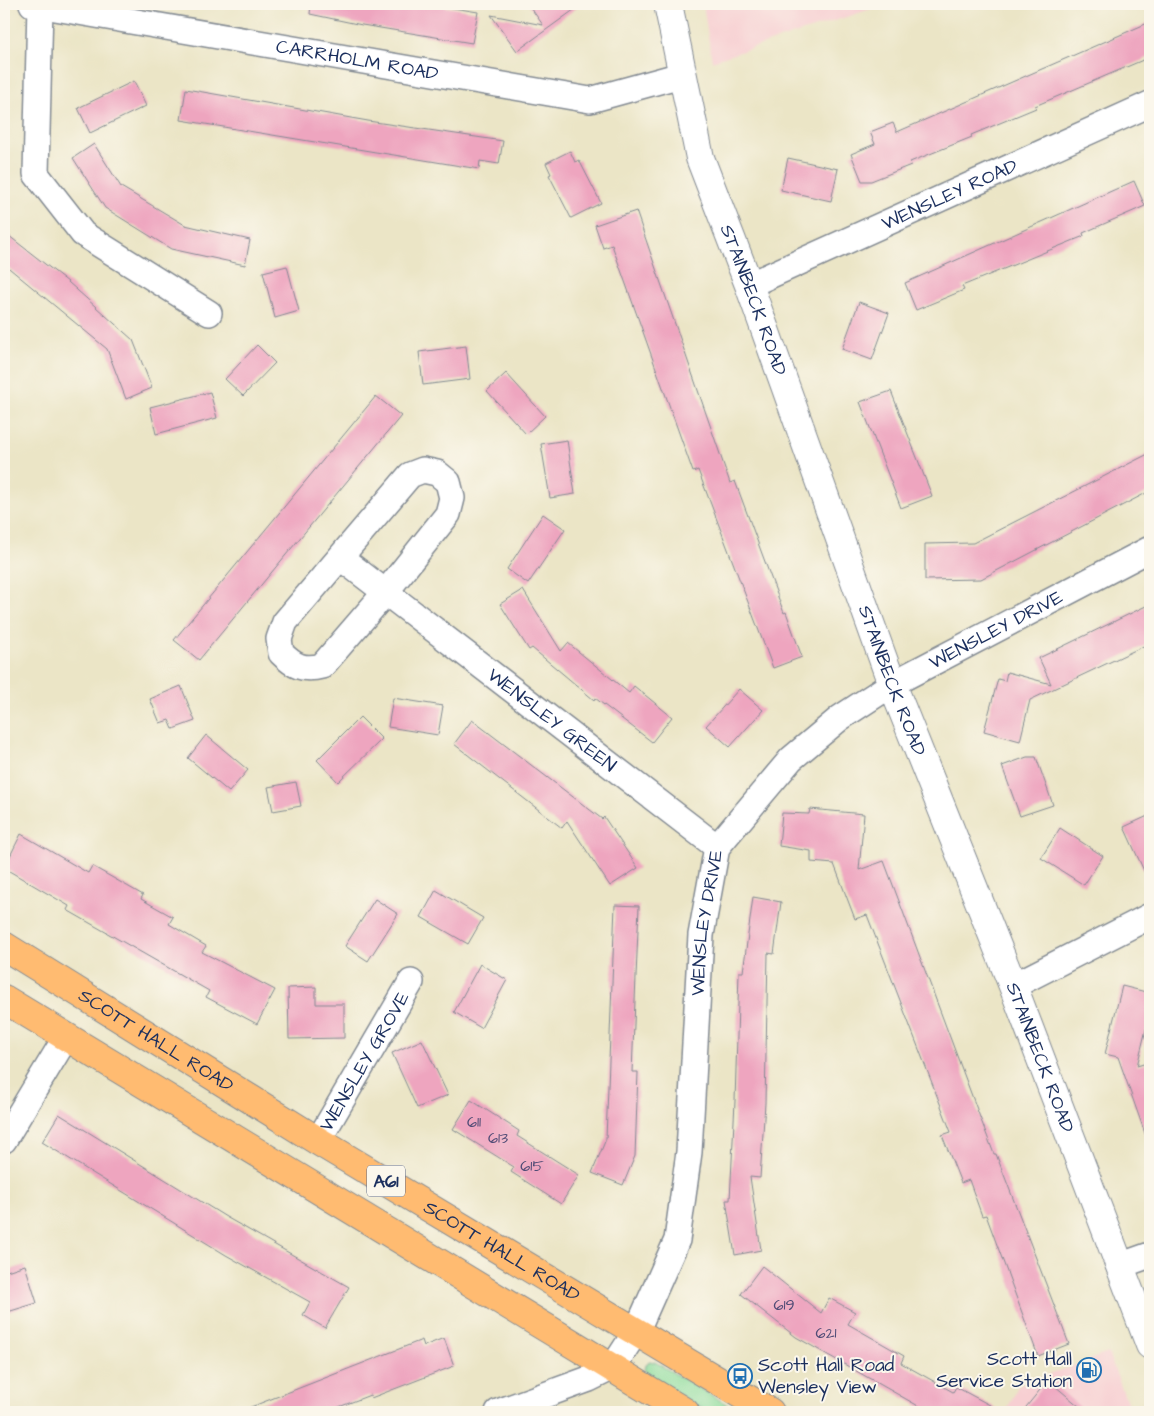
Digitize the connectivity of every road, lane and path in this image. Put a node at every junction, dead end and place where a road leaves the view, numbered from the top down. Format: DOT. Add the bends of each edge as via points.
graph roads {
  1 [pos="36,4"];
  2 [pos="668,4"];
  3 [pos="681,75"];
  4 [pos="1150,104"];
  5 [pos="749,285"];
  6 [pos="209,313"];
  7 [pos="1150,549"];
  8 [pos="341,558"];
  9 [pos="385,593"];
  10 [pos="892,684"];
  11 [pos="717,847"];
  12 [pos="1150,916"];
  13 [pos="4,946"];
  14 [pos="411,982"];
  15 [pos="1013,986"];
  16 [pos="4,999"];
  17 [pos="66,1037"];
  18 [pos="4,1140"];
  19 [pos="318,1141"];
  20 [pos="1150,1255"];
  21 [pos="1120,1266"];
  22 [pos="637,1330"];
  23 [pos="1150,1345"];
  24 [pos="584,1350"];
  25 [pos="613,1367"];
  26 [pos="589,1379"];
  27 [pos="498,1412"];
  28 [pos="685,1412"];
  29 [pos="770,1412"];
  1 -- 3 [label="street, CARRHOLM ROAD" via="590,100"];
  1 -- 6 [label="street" via="36,174 83,234"];
  2 -- 3 [label="street, STAINBECK ROAD"];
  3 -- 5 [label="street, STAINBECK ROAD" via="700,158"];
  4 -- 5 [label="street, WENSLEY ROAD"];
  5 -- 10 [label="street, STAINBECK ROAD"];
  7 -- 10 [label="street, WENSLEY DRIVE"];
  8 -- 9 [label="street, WENSLEY GREEN"];
  8 -- 9 [label="street" via="285,622 279,639 281,653 294,665 308,670 322,666"];
  8 -- 9 [label="street" via="410,475 423,470 437,473 448,482 452,498 448,514"];
  9 -- 11 [label="street, WENSLEY GREEN"];
  10 -- 11 [label="street, WENSLEY DRIVE" via="840,718 791,759"];
  10 -- 15 [label="street, STAINBECK ROAD"];
  11 -- 22 [label="street, WENSLEY DRIVE" via="701,935 689,1152 677,1240"];
  12 -- 15 [label="street"];
  13 -- 19 [label="highway, SCOTT HALL ROAD / A61"];
  14 -- 19 [label="street, WENSLEY GROVE"];
  15 -- 21 [label="street, STAINBECK ROAD"];
  16 -- 17 [label="highway, A61"];
  17 -- 18 [label="street"];
  17 -- 24 [label="highway, A61"];
  19 -- 22 [label="highway, SCOTT HALL ROAD / A61"];
  20 -- 21 [label="street"];
  21 -- 23 [label="street, STAINBECK ROAD"];
  22 -- 25 [label="street, WENSLEY DRIVE"];
  22 -- 29 [label="highway, SCOTT HALL ROAD / A61"];
  24 -- 25 [label="highway, A61"];
  24 -- 26 [label="street"];
  25 -- 26 [label="street"];
  25 -- 28 [label="highway, A61"];
  26 -- 27 [label="street"];
}
